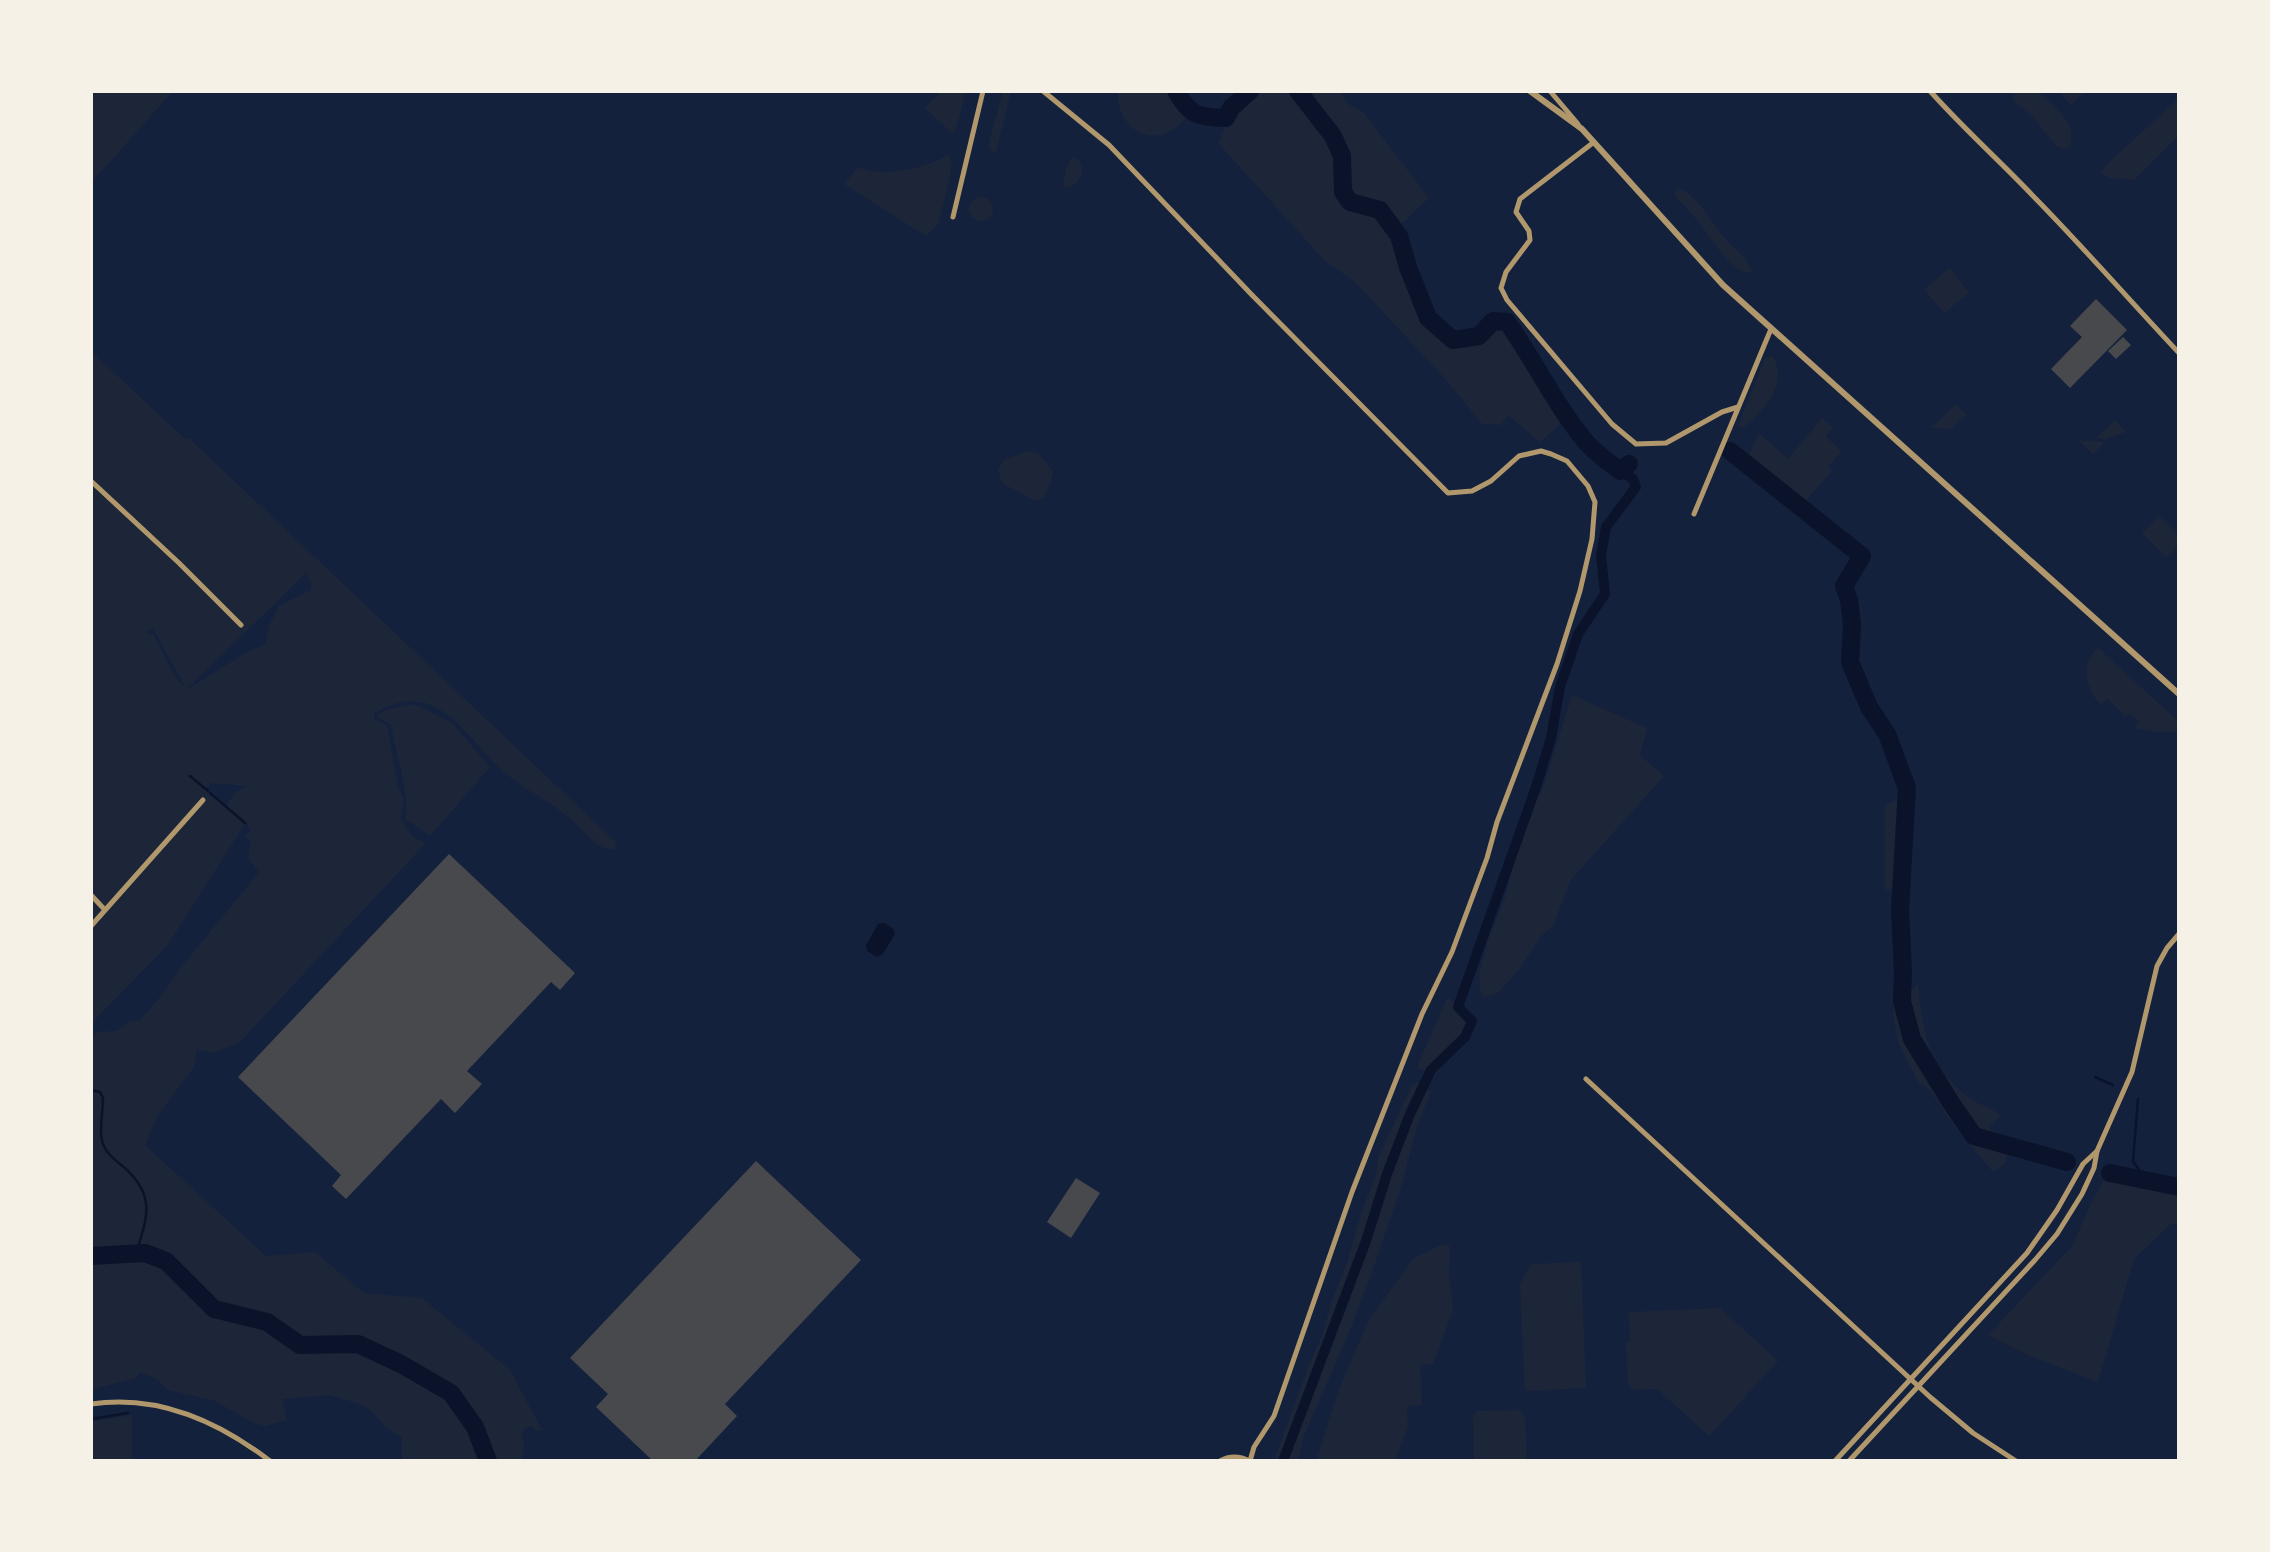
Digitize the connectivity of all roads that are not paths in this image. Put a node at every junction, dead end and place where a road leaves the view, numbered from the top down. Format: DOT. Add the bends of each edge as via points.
graph roads {
  1 [pos="983,91"];
  2 [pos="1043,91"];
  3 [pos="1530,91"];
  4 [pos="1550,91"];
  5 [pos="1930,91"];
  6 [pos="1582,129"];
  7 [pos="1594,142"];
  8 [pos="953,217"];
  9 [pos="1771,329"];
  10 [pos="2179,353"];
  11 [pos="1738,407"];
  12 [pos="91,481"];
  13 [pos="1694,514"];
  14 [pos="241,625"];
  15 [pos="2179,694"];
  16 [pos="203,800"];
  17 [pos="91,895"];
  18 [pos="105,910"];
  19 [pos="91,926"];
  20 [pos="2179,934"];
  21 [pos="1586,1079"];
  22 [pos="2097,1151"];
  23 [pos="1910,1378"];
  24 [pos="1919,1386"];
  25 [pos="91,1404"];
  26 [pos="270,1461"];
  27 [pos="1220,1461"];
  28 [pos="1250,1461"];
  29 [pos="1835,1461"];
  30 [pos="1849,1461"];
  31 [pos="2015,1461"];
  1 -- 8 [label="street"];
  2 -- 28 [label="street" via="1110,145 1448,492 1472,491 1519,456 1541,451 1567,461 1595,502 1580,591 1557,664 1452,952 1422,1014 1352,1192 1274,1416"];
  3 -- 6 [label="street"];
  4 -- 6 [label="street"];
  5 -- 10 [label="street"];
  6 -- 7 [label="street"];
  7 -- 9 [label="street" via="1723,285"];
  7 -- 11 [label="street" via="1520,199 1516,212 1530,240 1503,278 1501,288 1507,300 1612,424 1636,443 1665,443"];
  9 -- 11 [label="street"];
  9 -- 15 [label="street"];
  11 -- 13 [label="street"];
  12 -- 14 [label="street"];
  16 -- 18 [label="street"];
  17 -- 18 [label="street"];
  18 -- 19 [label="street"];
  20 -- 22 [label="street" via="2157,966 2132,1072"];
  21 -- 23 [label="street"];
  22 -- 23 [label="street" via="2083,1164 2027,1253"];
  22 -- 24 [label="street" via="2082,1194 2056,1234"];
  23 -- 24 [label="street"];
  23 -- 29 [label="street"];
  24 -- 30 [label="street"];
  24 -- 31 [label="street" via="1973,1433"];
  25 -- 26 [label="street" via="139,1402 197,1416"];
  27 -- 28 [label="street" via="1230,1456"];
}
